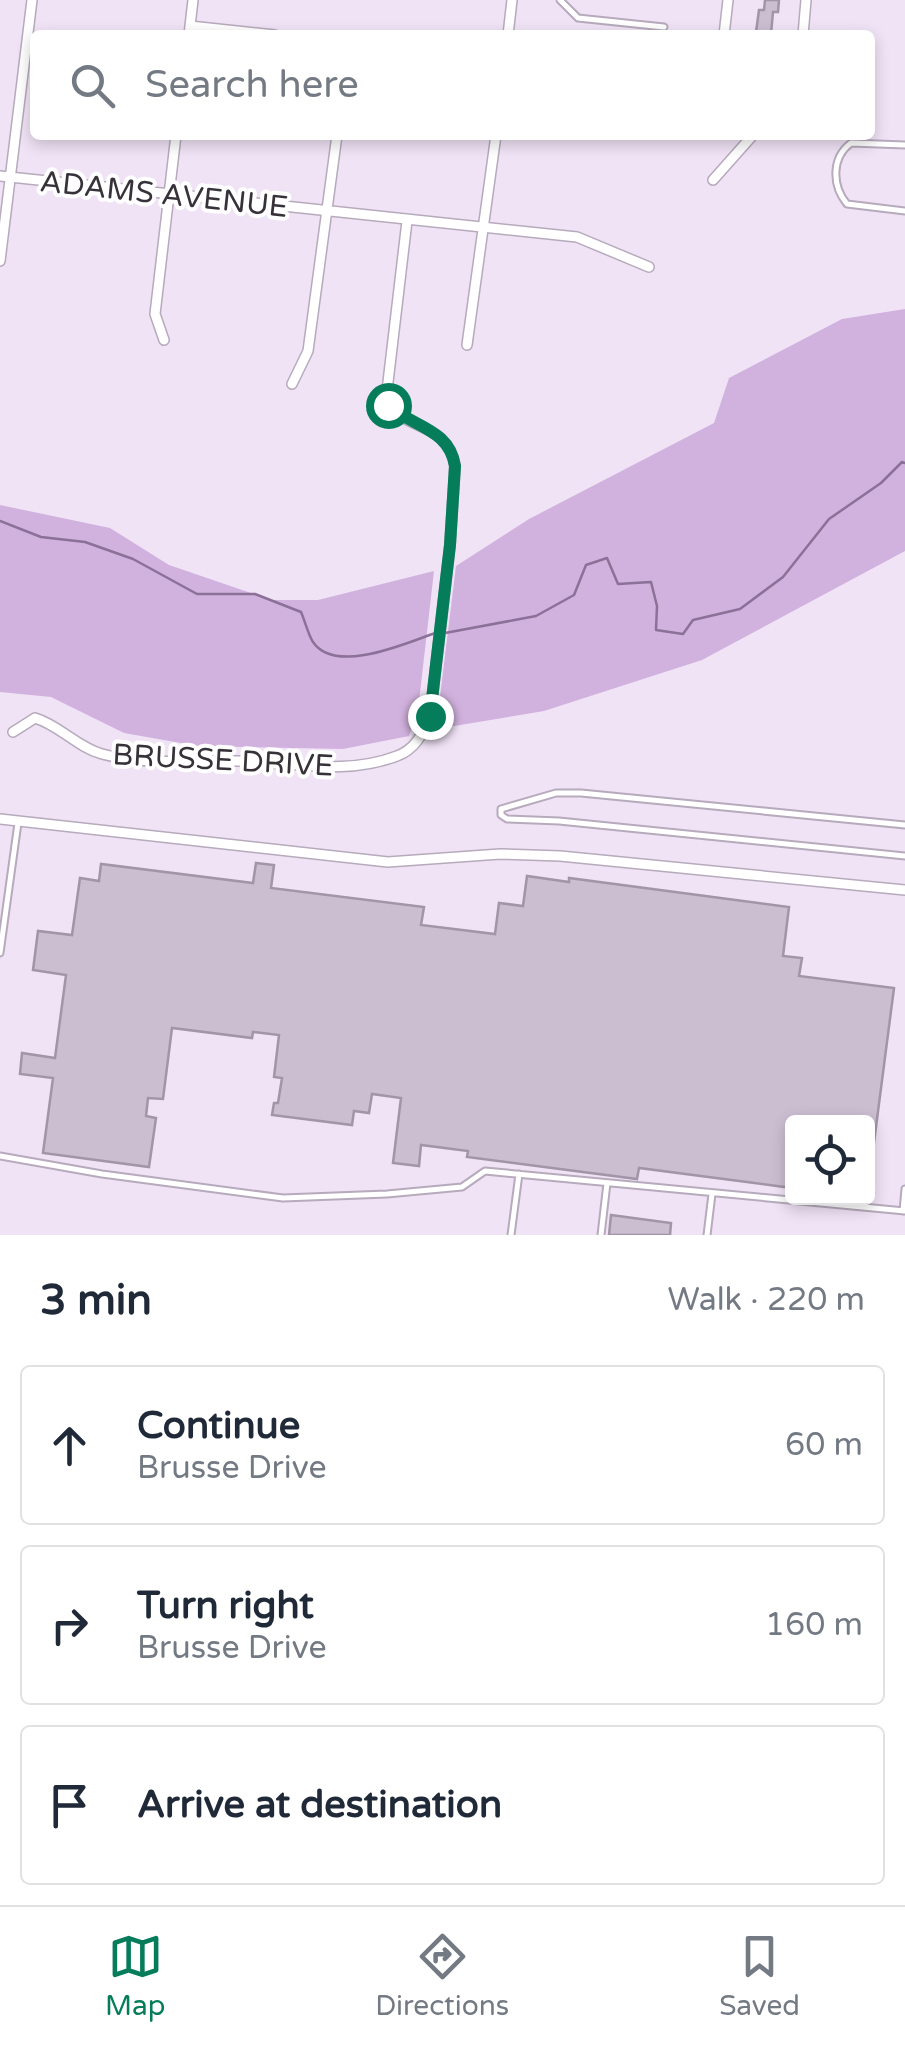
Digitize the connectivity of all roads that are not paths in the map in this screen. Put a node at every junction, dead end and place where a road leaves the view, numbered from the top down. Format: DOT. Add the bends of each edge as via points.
graph roads {
  1 [pos="32,0"];
  2 [pos="193,0"];
  3 [pos="512,0"];
  4 [pos="560,0"];
  5 [pos="728,0"];
  6 [pos="806,0"];
  7 [pos="664,27"];
  8 [pos="189,30"];
  9 [pos="509,30"];
  10 [pos="725,30"];
  11 [pos="803,30"];
  12 [pos="175,140"];
  13 [pos="336,140"];
  14 [pos="495,140"];
  15 [pos="749,140"];
  16 [pos="905,146"];
  17 [pos="5,177"];
  18 [pos="713,180"];
  19 [pos="169,195"];
  20 [pos="905,210"];
  21 [pos="328,213"];
  22 [pos="407,221"];
  23 [pos="485,228"];
  24 [pos="0,262"];
  25 [pos="649,267"];
  26 [pos="164,340"];
  27 [pos="466,345"];
  28 [pos="292,384"];
  29 [pos="13,732"];
  30 [pos="0,819"];
  31 [pos="18,821"];
  32 [pos="905,825"];
  33 [pos="905,856"];
  34 [pos="905,890"];
  35 [pos="2,911"];
  36 [pos="0,953"];
  37 [pos="0,1156"];
  38 [pos="519,1174"];
  39 [pos="607,1182"];
  40 [pos="905,1189"];
  41 [pos="712,1194"];
  42 [pos="904,1211"];
  43 [pos="511,1235"];
  44 [pos="601,1235"];
  45 [pos="707,1235"];
  1 -- 17 [label="street"];
  2 -- 8 [label="street"];
  3 -- 9 [label="street"];
  4 -- 7 [label="lane" via="578,18"];
  5 -- 10 [label="street"];
  6 -- 11 [label="street"];
  12 -- 19 [label="street"];
  13 -- 21 [label="street"];
  14 -- 23 [label="street"];
  15 -- 18 [label="street"];
  16 -- 20 [label="lane" via="851,143 835,178 847,204"];
  17 -- 19 [label="street, ADAMS AVENUE"];
  17 -- 24 [label="street"];
  19 -- 21 [label="street, ADAMS AVENUE"];
  19 -- 26 [label="street" via="155,314"];
  21 -- 22 [label="street, ADAMS AVENUE"];
  21 -- 28 [label="street" via="308,351"];
  22 -- 23 [label="street, ADAMS AVENUE"];
  22 -- 29 [label="street, BRUSSE DRIVE" via="386,400 444,439 455,466 430,716 419,742 400,755 320,769 122,759 95,752 35,718"];
  23 -- 25 [label="street, ADAMS AVENUE" via="577,236"];
  23 -- 27 [label="street"];
  30 -- 31 [label="street"];
  31 -- 34 [label="street" via="388,862 560,856"];
  31 -- 35 [label="lane" via="8,908"];
  32 -- 33 [label="lane" via="581,792 505,806 501,815"];
  35 -- 36 [label="lane"];
  37 -- 38 [label="lane" via="284,1198 424,1191 462,1187 485,1171"];
  38 -- 39 [label="lane"];
  38 -- 43 [label="lane"];
  39 -- 41 [label="lane"];
  39 -- 44 [label="lane"];
  40 -- 42 [label="lane"];
  41 -- 42 [label="lane"];
  41 -- 45 [label="lane"];
}
